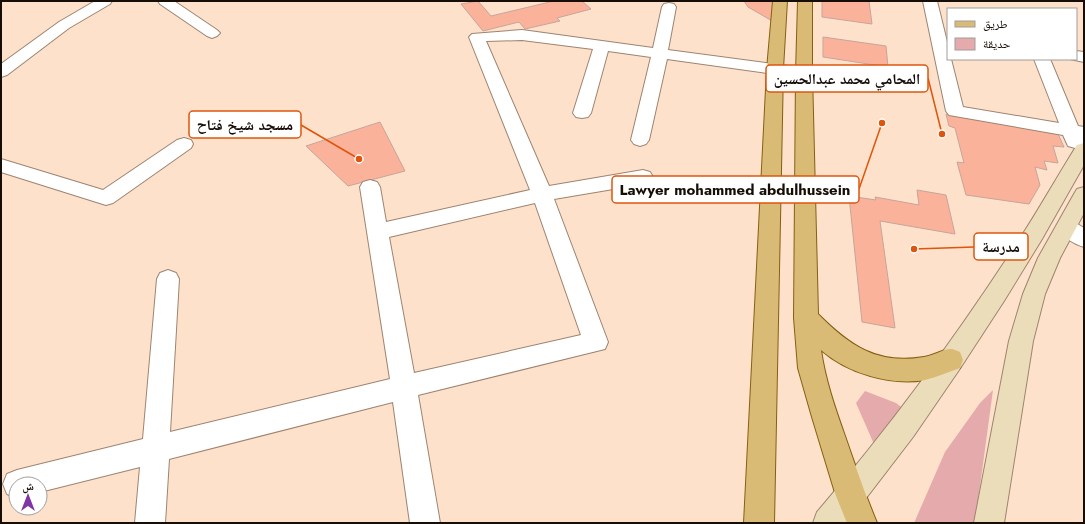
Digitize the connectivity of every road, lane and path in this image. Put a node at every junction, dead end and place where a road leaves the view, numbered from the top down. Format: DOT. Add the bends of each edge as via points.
graph roads {
  1 [pos="105,1"];
  2 [pos="165,1"];
  3 [pos="780,1"];
  4 [pos="805,1"];
  5 [pos="930,1"];
  6 [pos="669,7"];
  7 [pos="212,33"];
  8 [pos="943,37"];
  9 [pos="602,45"];
  10 [pos="660,53"];
  11 [pos="1042,60"];
  12 [pos="775,69"];
  13 [pos="1,72"];
  14 [pos="804,73"];
  15 [pos="582,113"];
  16 [pos="640,140"];
  17 [pos="1080,142"];
  18 [pos="184,144"];
  19 [pos="1,165"];
  20 [pos="643,177"];
  21 [pos="370,187"];
  22 [pos="542,194"];
  23 [pos="1084,194"];
  24 [pos="379,232"];
  25 [pos="1075,233"];
  26 [pos="168,279"];
  27 [pos="806,318"];
  28 [pos="951,360"];
  29 [pos="404,387"];
  30 [pos="154,450"];
  31 [pos="48,476"];
  32 [pos="851,496"];
  33 [pos="150,523"];
  34 [pos="425,523"];
  35 [pos="759,523"];
  36 [pos="828,523"];
  37 [pos="862,523"];
  38 [pos="989,523"];
  1 -- 13 [label="street" via="64,25"];
  2 -- 7 [label="street"];
  3 -- 12 [label="main road"];
  4 -- 14 [label="main road"];
  5 -- 8 [label="street"];
  6 -- 10 [label="street"];
  8 -- 17 [label="street" via="955,111"];
  9 -- 10 [label="street"];
  9 -- 15 [label="street"];
  9 -- 22 [label="street" via="522,35 477,38"];
  10 -- 12 [label="street"];
  10 -- 16 [label="street"];
  11 -- 17 [label="street"];
  12 -- 14 [label="street"];
  12 -- 35 [label="main road"];
  14 -- 27 [label="main road"];
  17 -- 28 [label="main road" via="1017,261"];
  18 -- 19 [label="street" via="106,198"];
  20 -- 22 [label="street"];
  21 -- 24 [label="street"];
  22 -- 24 [label="street"];
  22 -- 29 [label="street" via="596,342"];
  23 -- 25 [label="main road"];
  24 -- 29 [label="street"];
  25 -- 38 [label="main road" via="1049,258 1021,341"];
  26 -- 30 [label="street"];
  27 -- 28 [label="main road" via="833,345 852,358 874,366 920,369"];
  27 -- 32 [label="main road" via="811,368 824,417"];
  28 -- 32 [label="main road" via="941,377"];
  29 -- 30 [label="street"];
  29 -- 34 [label="street"];
  30 -- 31 [label="street"];
  30 -- 33 [label="street"];
  32 -- 36 [label="main road"];
  32 -- 37 [label="main road"];
}
